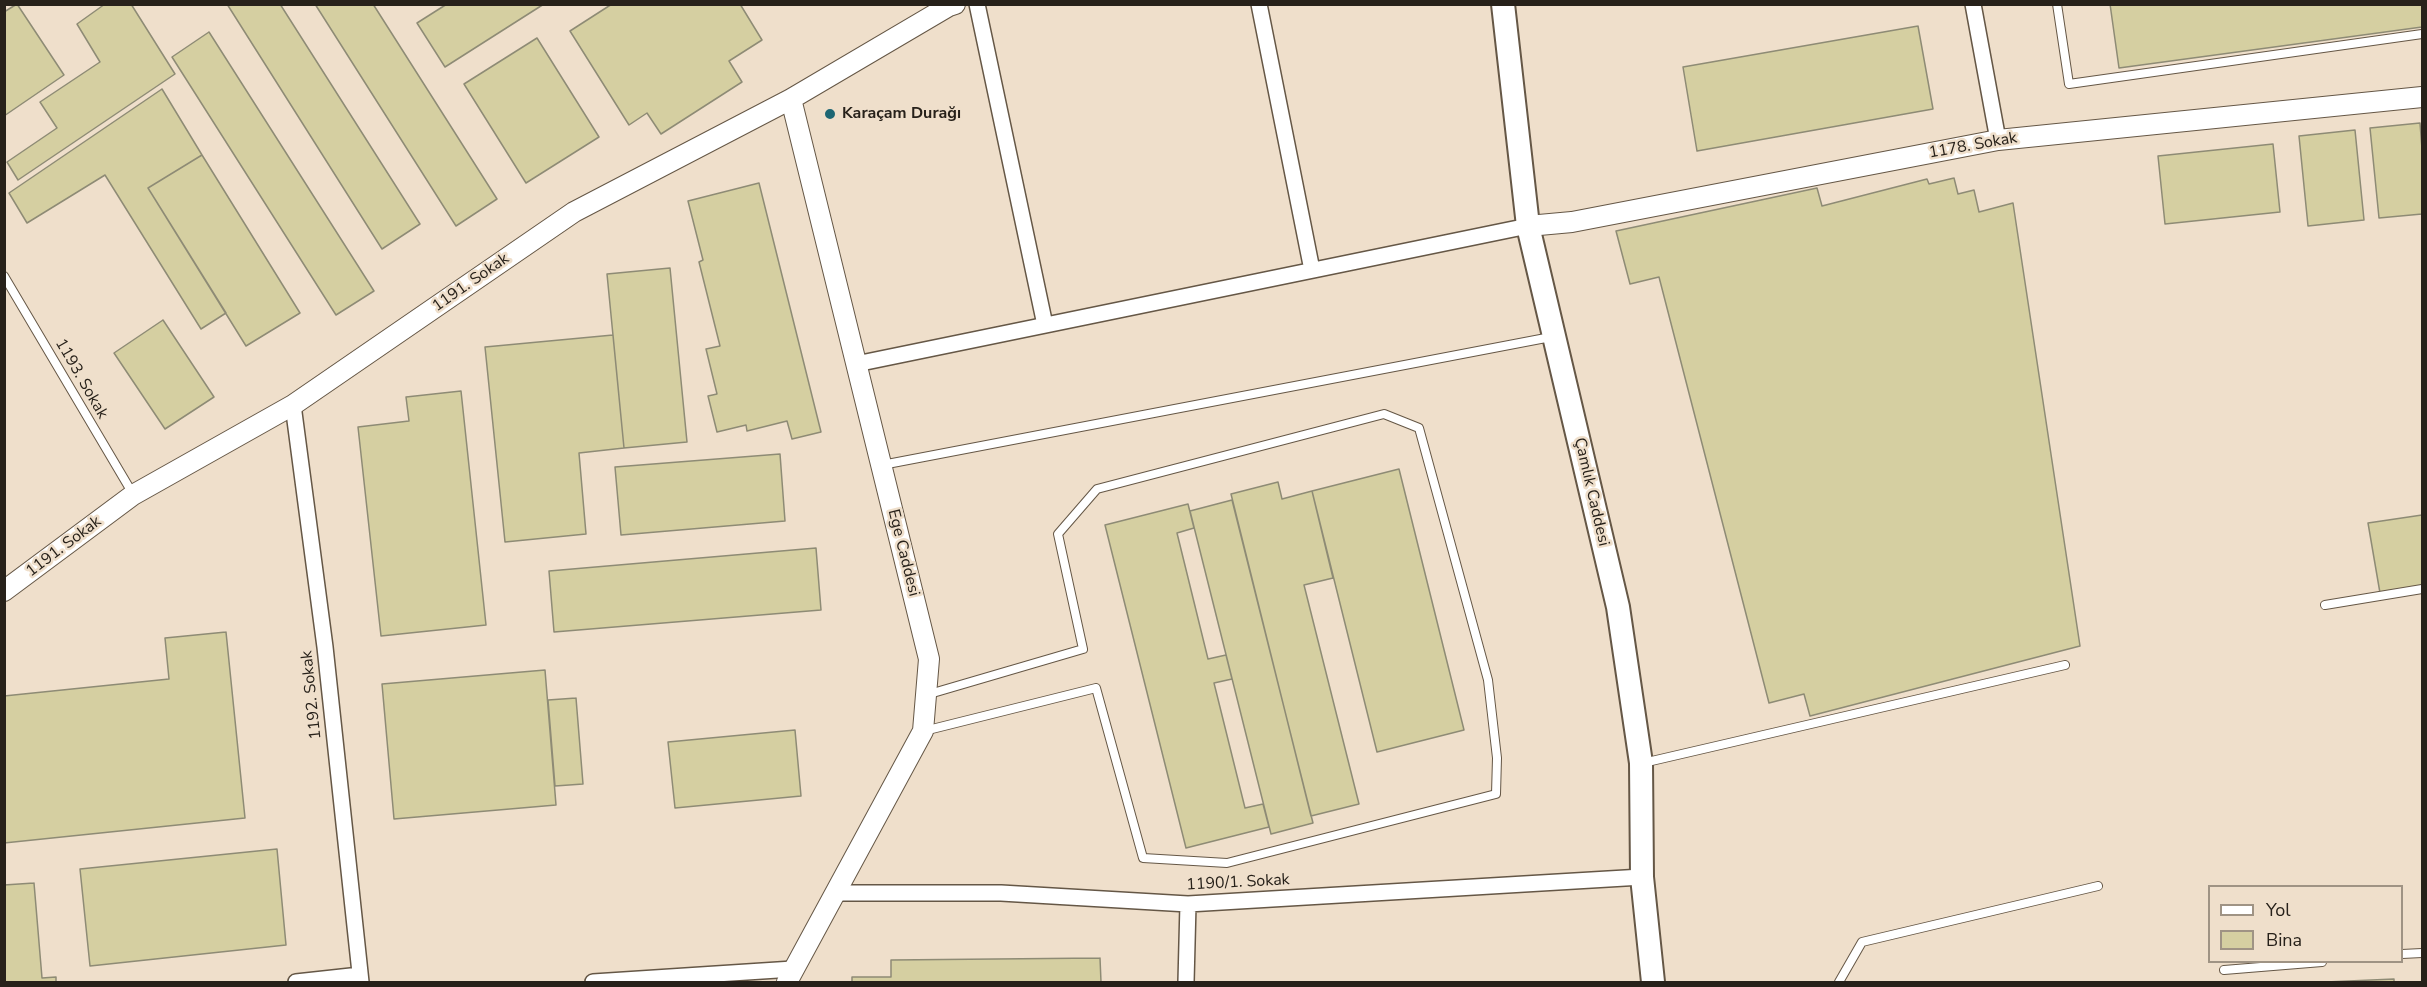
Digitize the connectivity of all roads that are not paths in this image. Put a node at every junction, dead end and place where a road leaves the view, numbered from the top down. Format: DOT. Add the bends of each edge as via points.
graph roads {
  1 [pos="977,4"];
  2 [pos="1259,4"];
  3 [pos="1503,4"];
  4 [pos="1973,4"];
  5 [pos="2057,4"];
  6 [pos="950,5"];
  7 [pos="2422,34"];
  8 [pos="2422,97"];
  9 [pos="791,99"];
  10 [pos="1998,140"];
  11 [pos="1528,226"];
  12 [pos="1312,270"];
  13 [pos="4,276"];
  14 [pos="1045,325"];
  15 [pos="1554,337"];
  16 [pos="856,364"];
  17 [pos="293,405"];
  18 [pos="881,465"];
  19 [pos="133,495"];
  20 [pos="2422,589"];
  21 [pos="4,591"];
  22 [pos="2325,605"];
  23 [pos="2065,665"];
  24 [pos="925,696"];
  25 [pos="923,731"];
  26 [pos="1641,763"];
  27 [pos="1642,877"];
  28 [pos="2098,886"];
  29 [pos="835,893"];
  30 [pos="1188,904"];
  31 [pos="2422,952"];
  32 [pos="2403,954"];
  33 [pos="2310,963"];
  34 [pos="2224,970"];
  35 [pos="790,976"];
  36 [pos="361,979"];
  37 [pos="296,982"];
  38 [pos="593,982"];
  39 [pos="1186,982"];
  40 [pos="1653,982"];
  41 [pos="1839,982"];
  1 -- 14 [label="street"];
  2 -- 12 [label="street"];
  3 -- 11 [label="main road, Çamlık Caddesi"];
  4 -- 10 [label="street"];
  5 -- 7 [label="lane" via="2069,84"];
  6 -- 9 [label="street, 1191. Sokak"];
  8 -- 10 [label="street, 1178. Sokak"];
  9 -- 16 [label="street, Ege Caddesi"];
  9 -- 17 [label="street, 1191. Sokak" via="574,212"];
  10 -- 11 [label="street, 1178. Sokak" via="1572,222"];
  11 -- 12 [label="street"];
  11 -- 15 [label="main road, Çamlık Caddesi"];
  12 -- 14 [label="street"];
  13 -- 19 [label="lane, 1193. Sokak"];
  14 -- 16 [label="street"];
  15 -- 18 [label="lane"];
  15 -- 26 [label="main road, Çamlık Caddesi" via="1618,607"];
  16 -- 18 [label="street, Ege Caddesi"];
  17 -- 19 [label="street, 1191. Sokak"];
  17 -- 36 [label="street, 1192. Sokak" via="326,647"];
  18 -- 24 [label="street, Ege Caddesi" via="929,659"];
  19 -- 21 [label="street, 1191. Sokak"];
  20 -- 22 [label="lane"];
  23 -- 26 [label="lane"];
  24 -- 25 [label="street, Ege Caddesi"];
  24 -- 25 [label="lane" via="1083,649 1058,534 1097,489 1384,414 1419,428 1488,680 1497,758 1496,794 1227,863 1143,858 1096,688"];
  25 -- 29 [label="street, Ege Caddesi"];
  26 -- 27 [label="main road, Çamlık Caddesi"];
  27 -- 30 [label="street, 1190/1. Sokak"];
  27 -- 40 [label="main road, Çamlık Caddesi"];
  28 -- 41 [label="lane" via="1862,942"];
  29 -- 30 [label="street, 1190/1. Sokak" via="1001,893"];
  29 -- 35 [label="street, Ege Caddesi"];
  30 -- 39 [label="street"];
  31 -- 32 [label="lane"];
  33 -- 34 [label="lane"];
  35 -- 38 [label="street"];
  36 -- 37 [label="street"];
}
